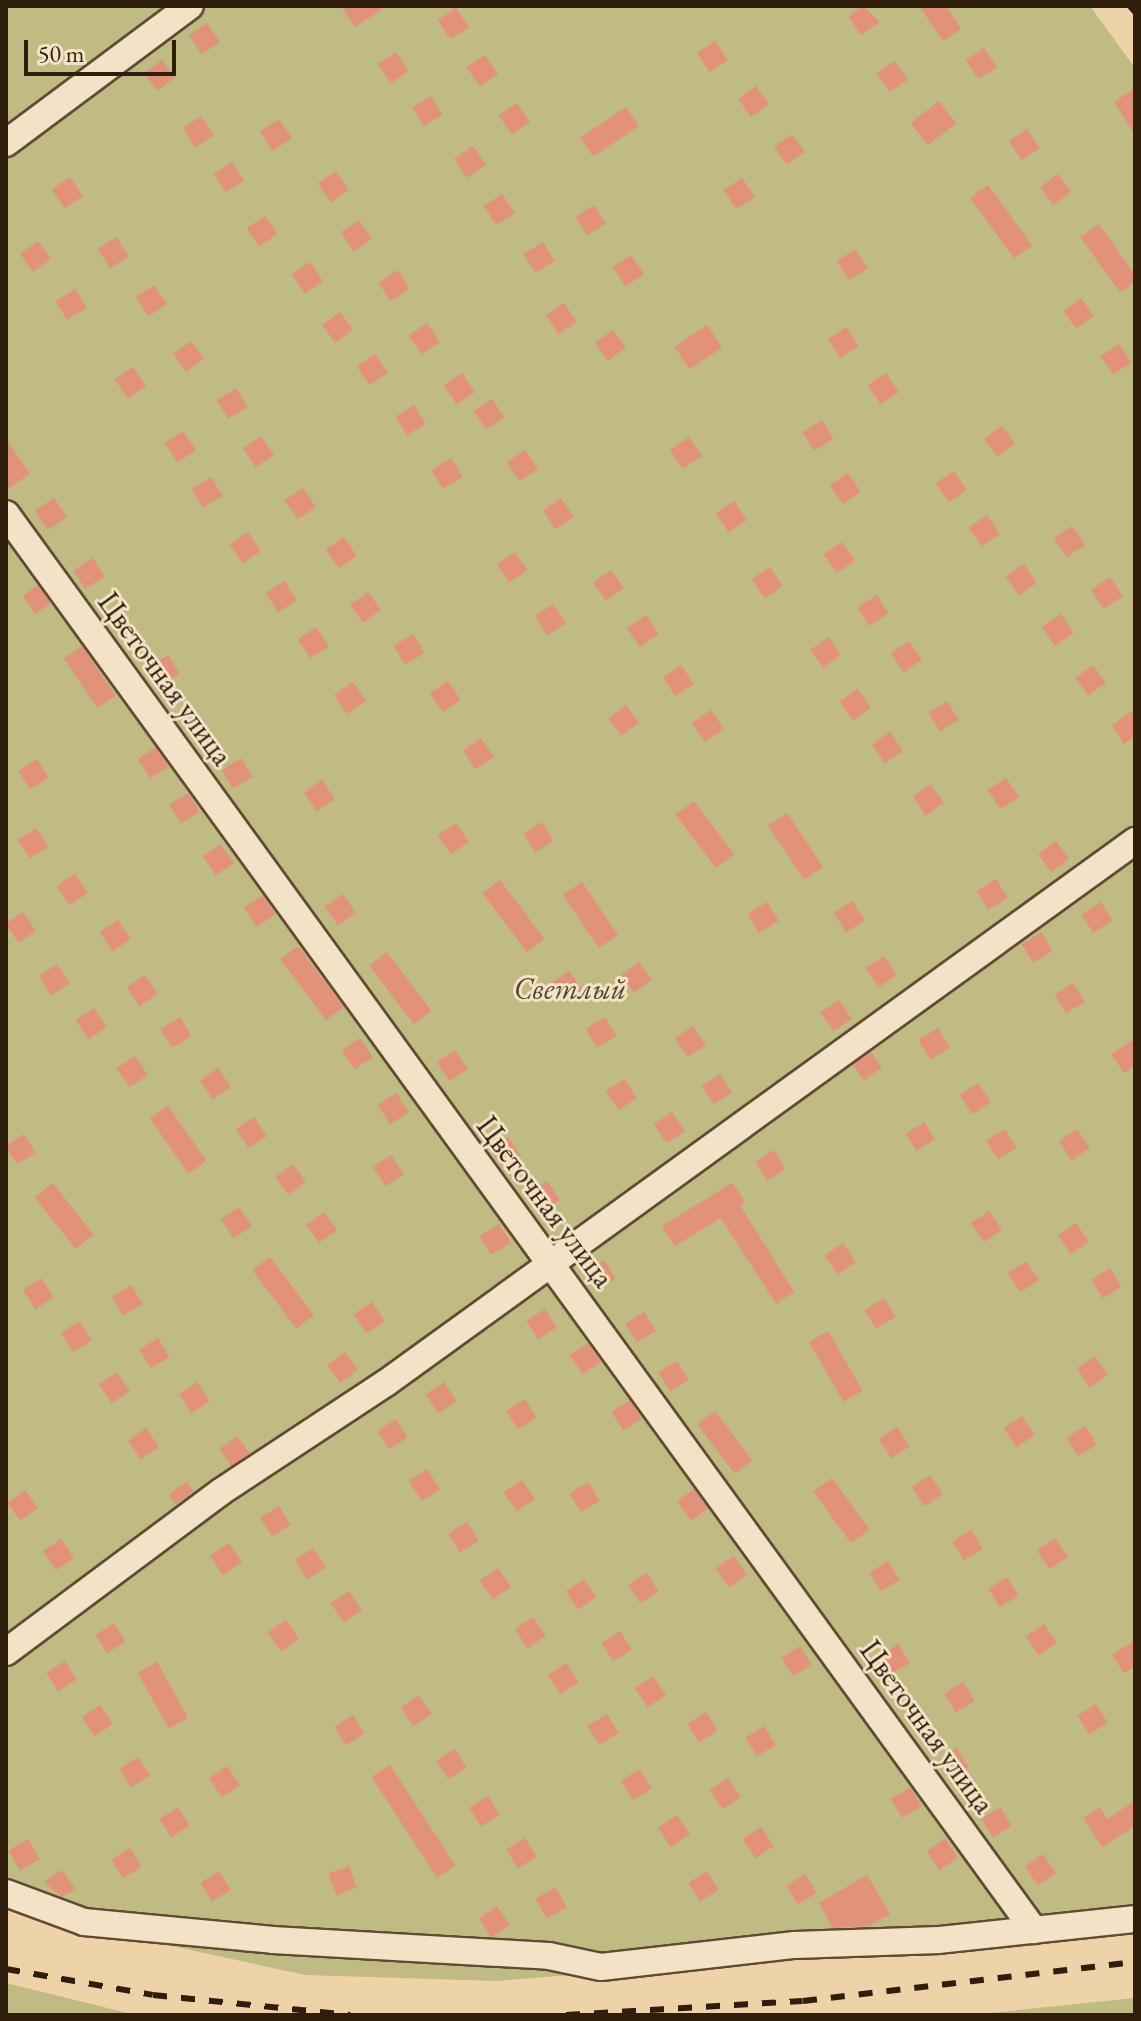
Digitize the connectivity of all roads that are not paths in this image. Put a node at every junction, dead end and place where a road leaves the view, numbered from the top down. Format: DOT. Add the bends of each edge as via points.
graph roads {
  1 [pos="190,6"];
  2 [pos="6,143"];
  3 [pos="6,514"];
  4 [pos="1135,841"];
  5 [pos="552,1262"];
  6 [pos="6,1652"];
  7 [pos="6,1893"];
  8 [pos="1135,1919"];
  9 [pos="1034,1930"];
  1 -- 2 [label="street"];
  3 -- 5 [label="street, Цветочная улица" via="505,1205"];
  4 -- 5 [label="street"];
  5 -- 6 [label="street" via="386,1383 222,1491"];
  5 -- 9 [label="street, Цветочная улица"];
  7 -- 9 [label="street" via="84,1922 273,1940 549,1956 601,1967 795,1945"];
  8 -- 9 [label="street"];
}
